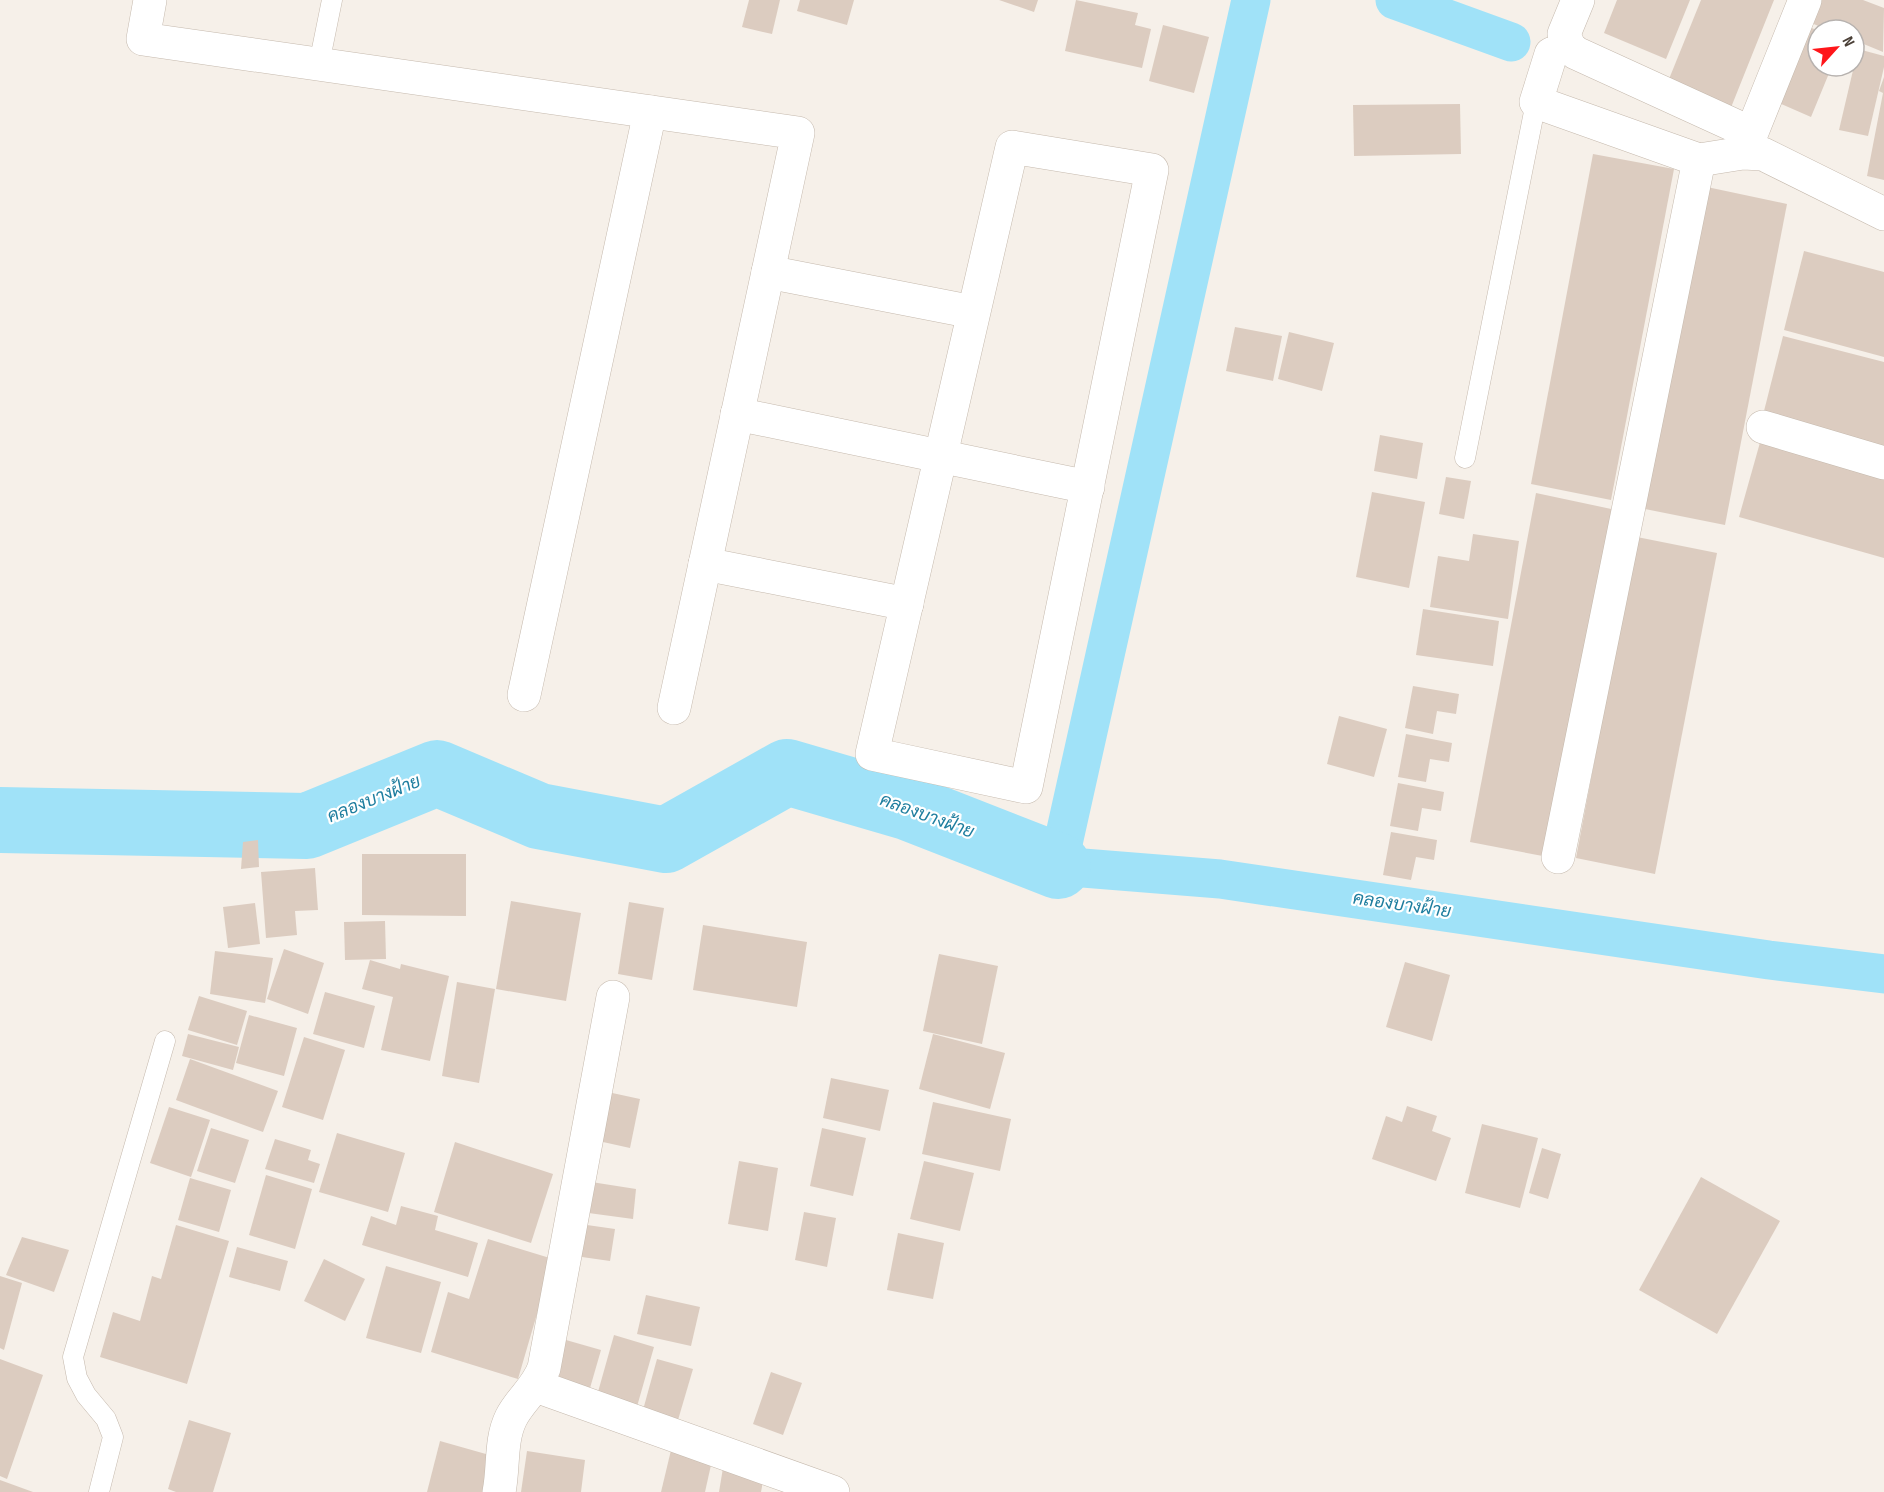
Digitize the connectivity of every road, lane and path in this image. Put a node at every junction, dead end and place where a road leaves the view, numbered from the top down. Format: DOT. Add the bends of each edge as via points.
graph roads {
  1 [pos="150,0"];
  2 [pos="332,0"];
  3 [pos="1578,0"];
  4 [pos="1806,0"];
  5 [pos="1551,54"];
  6 [pos="319,64"];
  7 [pos="1536,102"];
  8 [pos="650,112"];
  9 [pos="1747,143"];
  10 [pos="1699,160"];
  11 [pos="1884,214"];
  12 [pos="768,272"];
  13 [pos="973,312"];
  14 [pos="737,414"];
  15 [pos="1763,427"];
  16 [pos="940,456"];
  17 [pos="1465,458"];
  18 [pos="1884,463"];
  19 [pos="1088,487"];
  20 [pos="705,564"];
  21 [pos="907,604"];
  22 [pos="524,695"];
  23 [pos="674,708"];
  24 [pos="1558,857"];
  25 [pos="613,997"];
  26 [pos="165,1041"];
  27 [pos="536,1386"];
  28 [pos="99,1492"];
  29 [pos="499,1492"];
  30 [pos="833,1492"];
  1 -- 6 [label="street" via="143,39"];
  2 -- 6 [label="lane"];
  3 -- 9 [label="street" via="1564,34 1576,53"];
  4 -- 9 [label="street"];
  5 -- 7 [label="street"];
  6 -- 8 [label="street"];
  7 -- 10 [label="street"];
  7 -- 17 [label="lane"];
  8 -- 12 [label="street" via="798,133"];
  8 -- 22 [label="street"];
  9 -- 10 [label="street"];
  9 -- 11 [label="street"];
  10 -- 24 [label="street"];
  12 -- 13 [label="street"];
  12 -- 14 [label="street"];
  13 -- 16 [label="street"];
  13 -- 19 [label="street" via="1012,147 1152,170"];
  14 -- 16 [label="street"];
  14 -- 20 [label="street"];
  15 -- 18 [label="street"];
  16 -- 19 [label="street"];
  16 -- 21 [label="street"];
  19 -- 21 [label="street" via="1026,787 872,754"];
  20 -- 21 [label="street"];
  20 -- 23 [label="street"];
  25 -- 27 [label="street" via="544,1368"];
  26 -- 28 [label="lane" via="73,1357 77,1378 106,1419 113,1437"];
  27 -- 29 [label="street" via="516,1410 506,1431"];
  27 -- 30 [label="street"];
}
